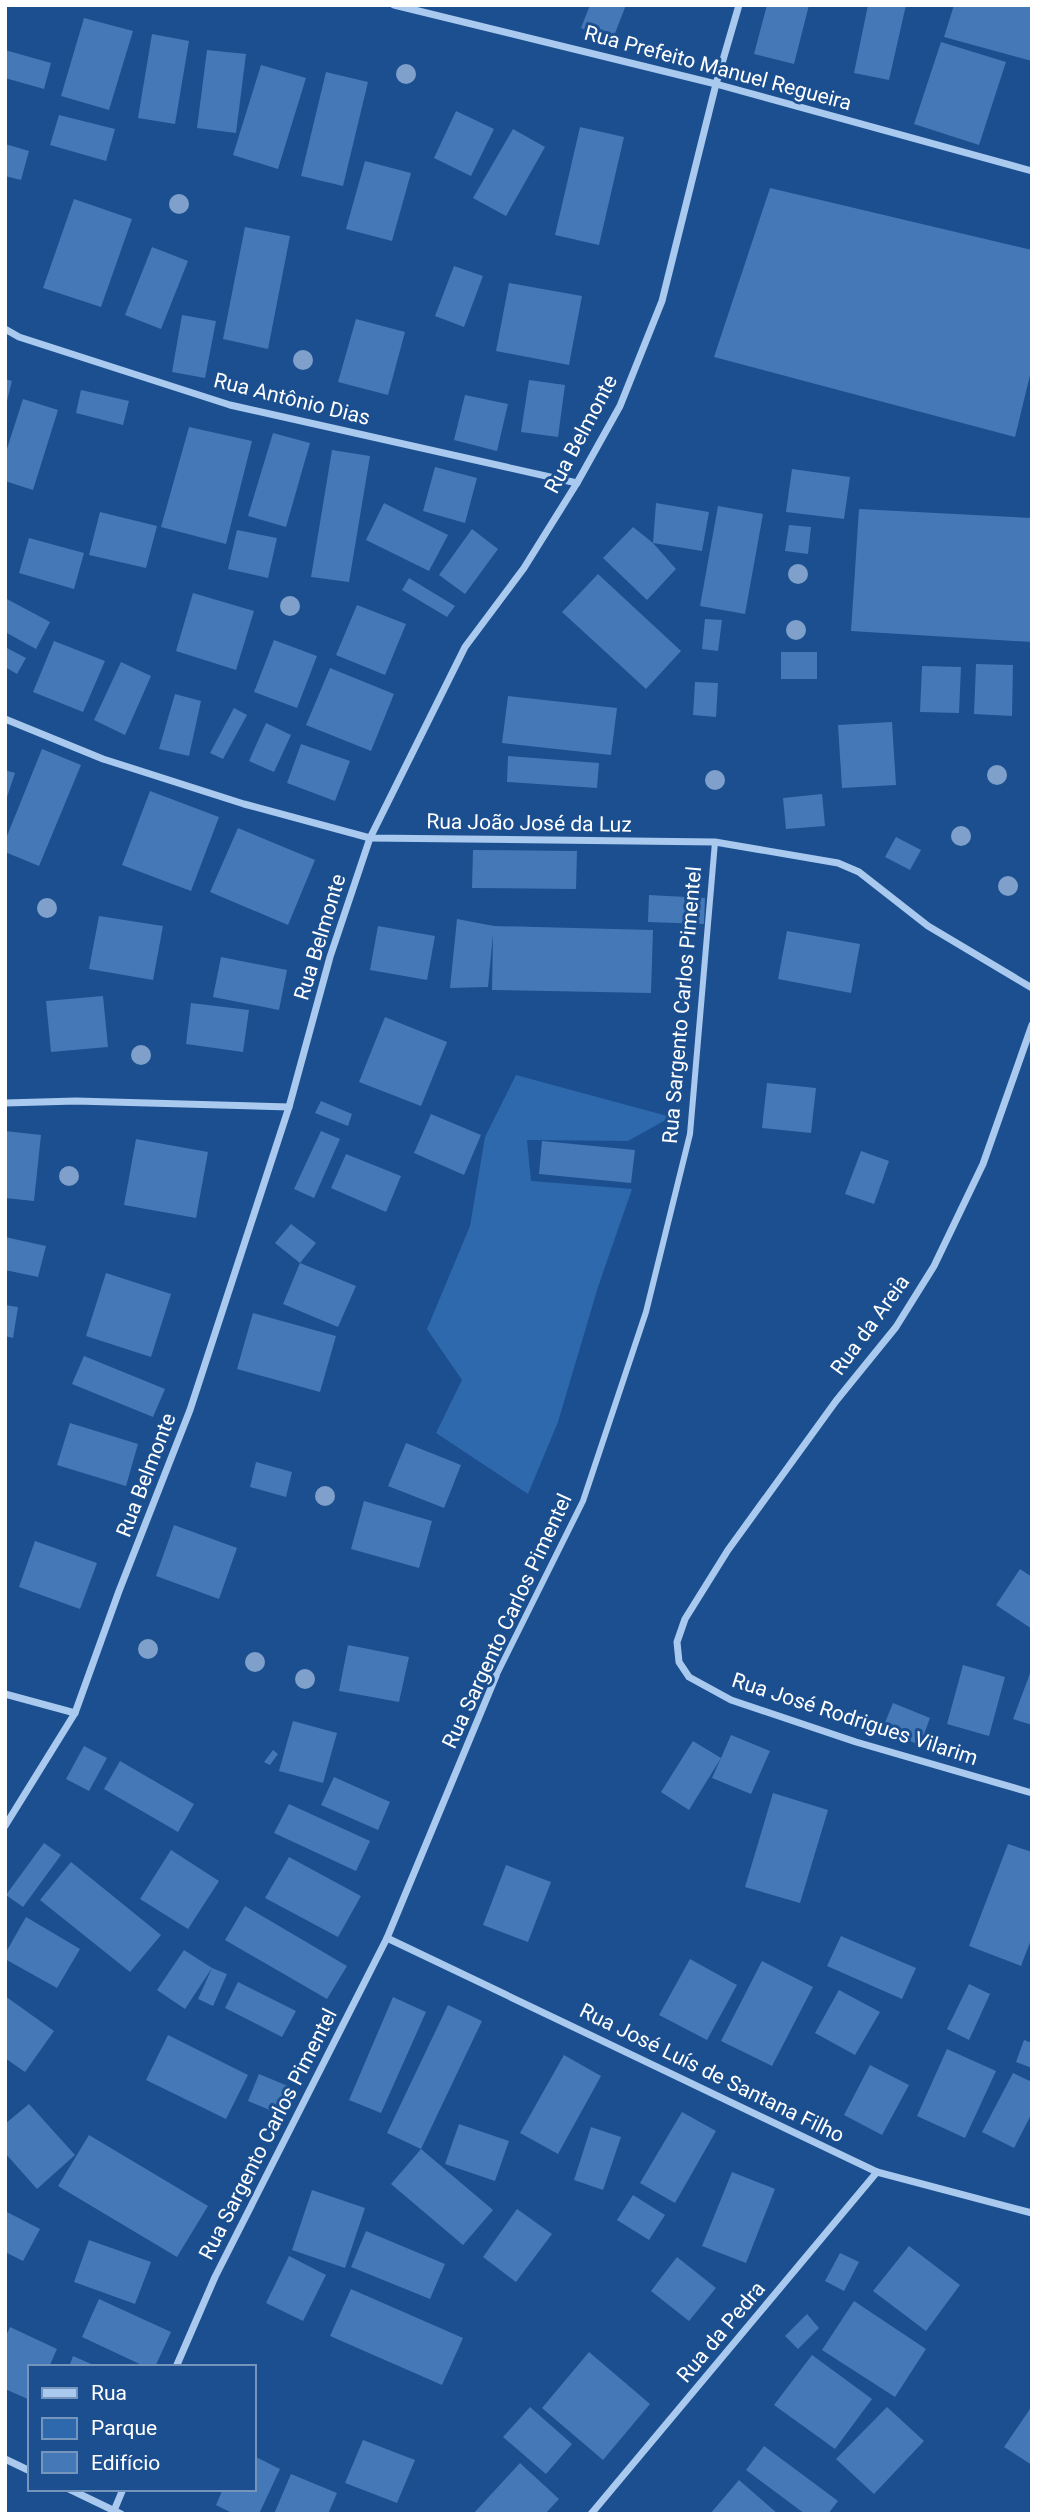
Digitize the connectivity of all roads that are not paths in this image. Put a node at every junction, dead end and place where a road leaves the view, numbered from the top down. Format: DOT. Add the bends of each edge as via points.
graph roads {
  1 [pos="394,5"];
  2 [pos="739,5"];
  3 [pos="716,84"];
  4 [pos="1032,171"];
  5 [pos="5,329"];
  6 [pos="577,483"];
  7 [pos="5,719"];
  8 [pos="370,838"];
  9 [pos="715,842"];
  10 [pos="1032,988"];
  11 [pos="1032,1025"];
  12 [pos="5,1103"];
  13 [pos="289,1107"];
  14 [pos="685,1619"];
  15 [pos="496,1676"];
  16 [pos="5,1694"];
  17 [pos="75,1713"];
  18 [pos="1032,1793"];
  19 [pos="5,1826"];
  20 [pos="387,1938"];
  21 [pos="877,2172"];
  22 [pos="1032,2213"];
  23 [pos="177,2365"];
  24 [pos="5,2459"];
  25 [pos="28,2470"];
  26 [pos="73,2491"];
  27 [pos="122,2491"];
  28 [pos="116,2513"];
  29 [pos="592,2514"];
  1 -- 3 [label="street, Rua Prefeito Manuel Regueira"];
  2 -- 3 [label="street, Rua Belmonte"];
  3 -- 4 [label="street, Rua Prefeito Manuel Regueira"];
  3 -- 6 [label="street, Rua Belmonte" via="662,301 620,406"];
  5 -- 6 [label="street, Rua Antônio Dias" via="230,405"];
  6 -- 8 [label="street, Rua Belmonte" via="524,568 465,647"];
  7 -- 8 [label="street, Rua João José da Luz" via="103,759"];
  8 -- 9 [label="street, Rua João José da Luz"];
  8 -- 13 [label="street, Rua Belmonte" via="330,957"];
  9 -- 10 [label="street, Rua João José da Luz" via="818,858 859,872 928,926"];
  9 -- 15 [label="street, Rua Sargento Carlos Pimentel" via="690,1134 646,1312 583,1501"];
  11 -- 14 [label="street, Rua da Areia" via="983,1164 934,1266 896,1326 728,1550"];
  12 -- 13 [label="street"];
  13 -- 17 [label="street, Rua Belmonte" via="190,1410"];
  14 -- 18 [label="street, Rua José Rodrigues Vilarim" via="677,1642 679,1662 689,1677 731,1700"];
  15 -- 20 [label="street, Rua Sargento Carlos Pimentel"];
  16 -- 17 [label="street"];
  17 -- 19 [label="street, Rua Belmonte"];
  20 -- 21 [label="street, Rua José Luís de Santana Filho"];
  20 -- 23 [label="street, Rua Sargento Carlos Pimentel" via="215,2277"];
  21 -- 22 [label="street, Rua José Luís de Santana Filho"];
  21 -- 29 [label="street, Rua da Pedra"];
  24 -- 25 [label="street"];
  26 -- 28 [label="street"];
  27 -- 28 [label="street"];
}
